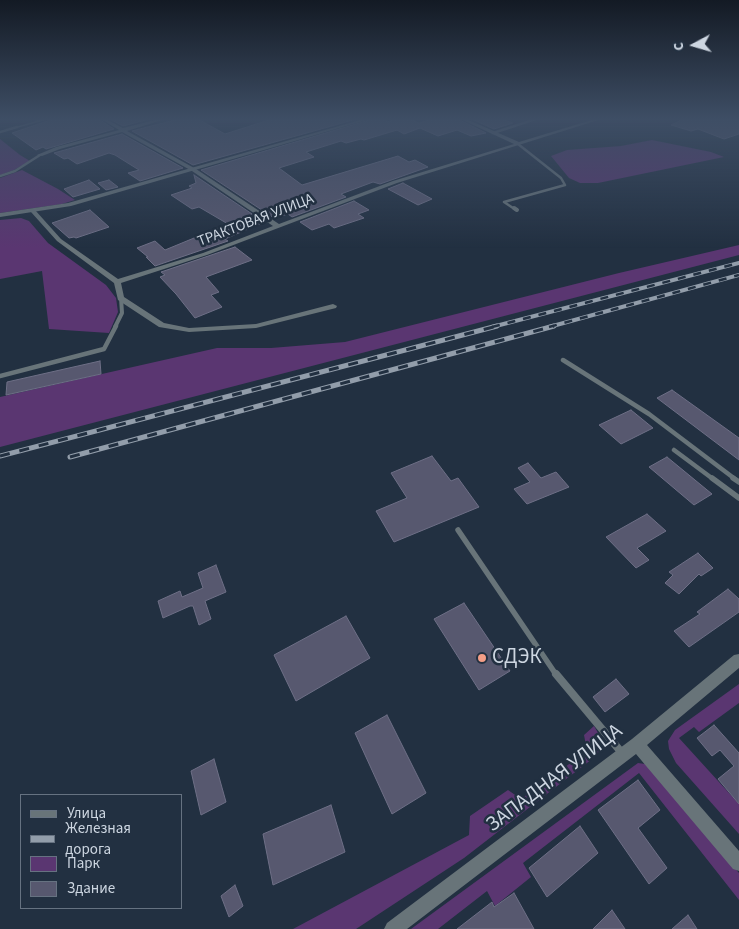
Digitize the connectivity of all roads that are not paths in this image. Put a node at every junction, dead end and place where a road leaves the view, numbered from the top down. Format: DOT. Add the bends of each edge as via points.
graph roads {
  1 [pos="30,161"];
  2 [pos="179,161"];
  3 [pos="224,161"];
  4 [pos="462,161"];
  5 [pos="540,161"];
  6 [pos="194,170"];
  7 [pos="0,176"];
  8 [pos="517,210"];
  9 [pos="33,211"];
  10 [pos="0,215"];
  11 [pos="278,226"];
  12 [pos="118,282"];
  13 [pos="121,298"];
  14 [pos="333,306"];
  15 [pos="563,360"];
  16 [pos="0,376"];
  17 [pos="674,450"];
  18 [pos="739,482"];
  19 [pos="739,498"];
  20 [pos="458,530"];
  21 [pos="739,660"];
  22 [pos="637,744"];
  23 [pos="622,753"];
  24 [pos="739,863"];
  25 [pos="393,929"];
  1 -- 7 [label="lane"];
  2 -- 6 [label="street"];
  3 -- 6 [label="street"];
  4 -- 11 [label="street, ТРАКТОВАЯ УЛИЦА" via="395,182"];
  5 -- 8 [label="lane" via="565,185 504,202"];
  6 -- 9 [label="street" via="69,205"];
  6 -- 11 [label="street"];
  9 -- 10 [label="street"];
  9 -- 12 [label="street" via="59,240"];
  11 -- 12 [label="street, ТРАКТОВАЯ УЛИЦА"];
  12 -- 13 [label="street"];
  13 -- 14 [label="street" via="162,325 189,330 256,326"];
  13 -- 16 [label="lane" via="122,313 104,349"];
  15 -- 18 [label="lane" via="649,414"];
  17 -- 19 [label="lane"];
  20 -- 23 [label="lane" via="557,676"];
  21 -- 22 [label="street, ЗАПАДНАЯ УЛИЦА"];
  22 -- 23 [label="street, ЗАПАДНАЯ УЛИЦА"];
  22 -- 24 [label="street"];
  23 -- 25 [label="street, ЗАПАДНАЯ УЛИЦА"];
}
